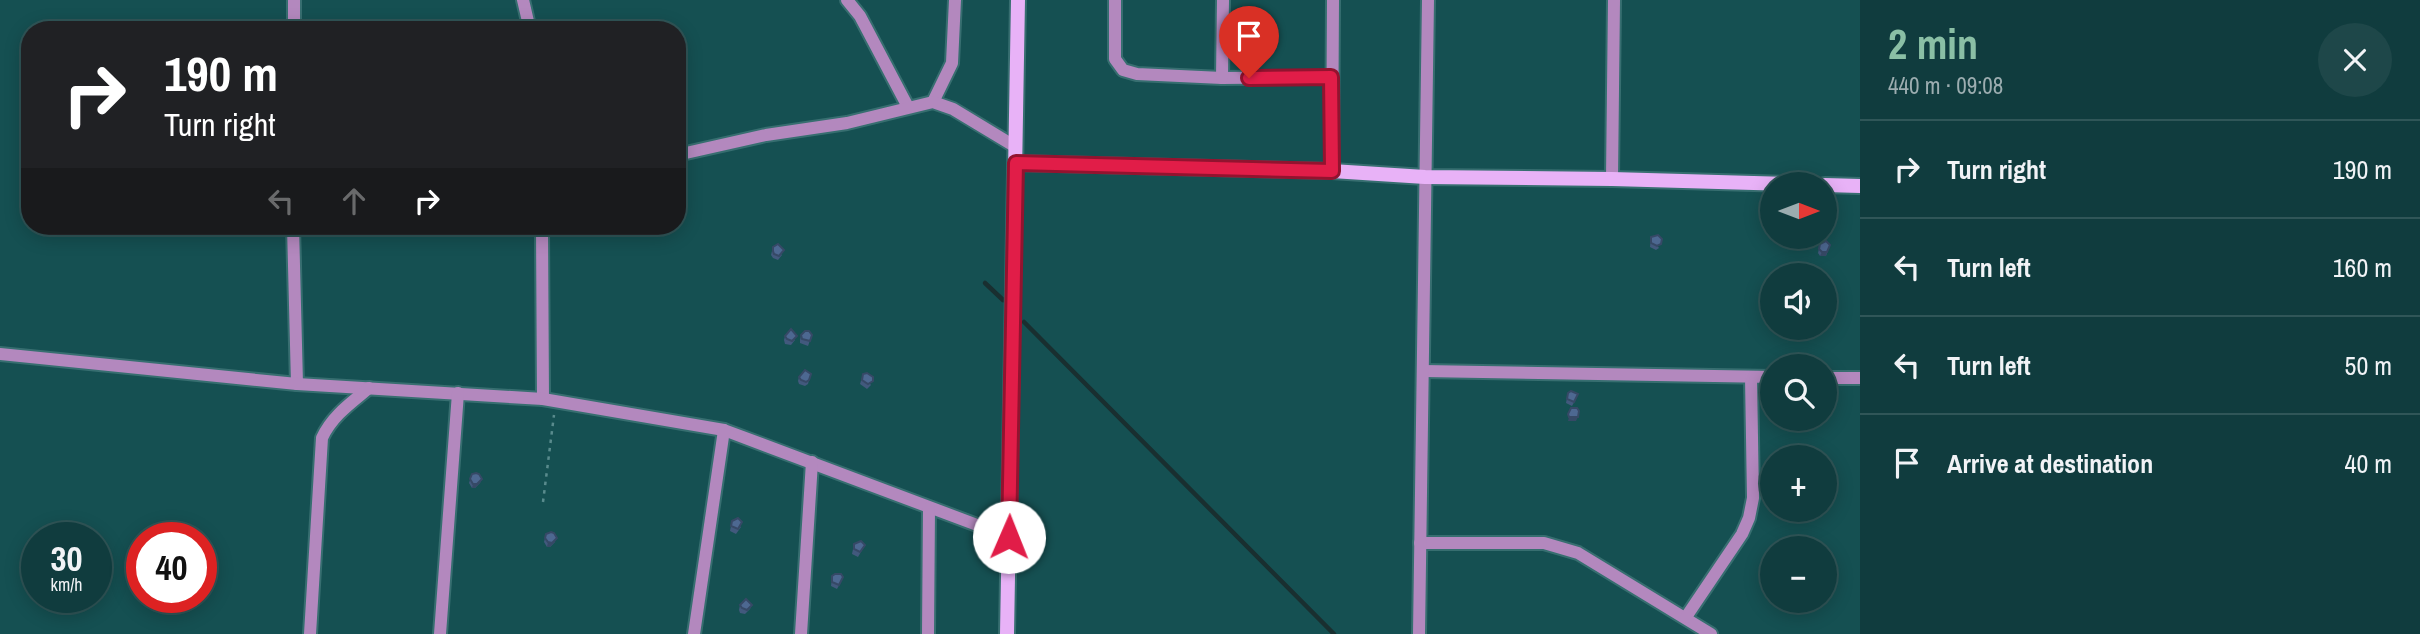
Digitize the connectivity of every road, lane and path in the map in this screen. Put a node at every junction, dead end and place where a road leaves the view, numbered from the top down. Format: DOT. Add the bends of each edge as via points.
graph roads {
  1 [pos="294,0"];
  2 [pos="523,0"];
  3 [pos="847,0"];
  4 [pos="955,0"];
  5 [pos="1018,0"];
  6 [pos="1115,0"];
  7 [pos="1223,0"];
  8 [pos="1333,0"];
  9 [pos="1428,0"];
  10 [pos="1614,0"];
  11 [pos="294,21"];
  12 [pos="528,21"];
  13 [pos="1331,77"];
  14 [pos="1222,78"];
  15 [pos="933,102"];
  16 [pos="908,107"];
  17 [pos="1016,147"];
  18 [pos="686,153"];
  19 [pos="1016,163"];
  20 [pos="1332,171"];
  21 [pos="1425,177"];
  22 [pos="1612,178"];
  23 [pos="1760,183"];
  24 [pos="1838,185"];
  25 [pos="1860,186"];
  26 [pos="293,235"];
  27 [pos="542,235"];
  28 [pos="0,354"];
  29 [pos="1424,371"];
  30 [pos="1751,377"];
  31 [pos="1760,377"];
  32 [pos="1837,377"];
  33 [pos="1860,378"];
  34 [pos="297,384"];
  35 [pos="369,388"];
  36 [pos="458,393"];
  37 [pos="549,400"];
  38 [pos="724,430"];
  39 [pos="812,462"];
  40 [pos="543,502"];
  41 [pos="929,508"];
  42 [pos="1009,537"];
  43 [pos="1420,543"];
  44 [pos="1686,617"];
  45 [pos="310,634"];
  46 [pos="440,634"];
  47 [pos="694,634"];
  48 [pos="801,634"];
  49 [pos="929,634"];
  50 [pos="1007,634"];
  51 [pos="1419,634"];
  52 [pos="1711,634"];
  1 -- 11 [label="street"];
  2 -- 12 [label="street"];
  3 -- 16 [label="street"];
  4 -- 15 [label="street" via="952,63"];
  5 -- 17 [label="street"];
  6 -- 14 [label="street" via="1114,52 1123,70"];
  7 -- 14 [label="street"];
  8 -- 13 [label="street"];
  9 -- 21 [label="street"];
  10 -- 22 [label="street"];
  13 -- 14 [label="street"];
  13 -- 20 [label="street"];
  15 -- 16 [label="street"];
  15 -- 17 [label="street"];
  16 -- 18 [label="street"];
  17 -- 19 [label="street"];
  19 -- 20 [label="street"];
  19 -- 42 [label="street"];
  20 -- 21 [label="street"];
  21 -- 22 [label="street"];
  21 -- 29 [label="street"];
  22 -- 23 [label="street"];
  24 -- 25 [label="street"];
  26 -- 34 [label="street"];
  27 -- 37 [label="street"];
  28 -- 34 [label="street"];
  29 -- 30 [label="street"];
  29 -- 43 [label="street"];
  30 -- 31 [label="street"];
  30 -- 44 [label="street" via="1753,498 1749,518"];
  32 -- 33 [label="street"];
  34 -- 35 [label="street"];
  35 -- 36 [label="street"];
  35 -- 45 [label="street" via="337,415 322,438"];
  36 -- 37 [label="street"];
  36 -- 46 [label="street"];
  37 -- 38 [label="street"];
  37 -- 40 [label="path"];
  38 -- 39 [label="street"];
  38 -- 47 [label="street"];
  39 -- 41 [label="street"];
  39 -- 48 [label="street"];
  41 -- 42 [label="street"];
  41 -- 49 [label="street"];
  42 -- 50 [label="street"];
  43 -- 44 [label="street" via="1559,546"];
  43 -- 51 [label="street"];
  44 -- 52 [label="street"];
}
